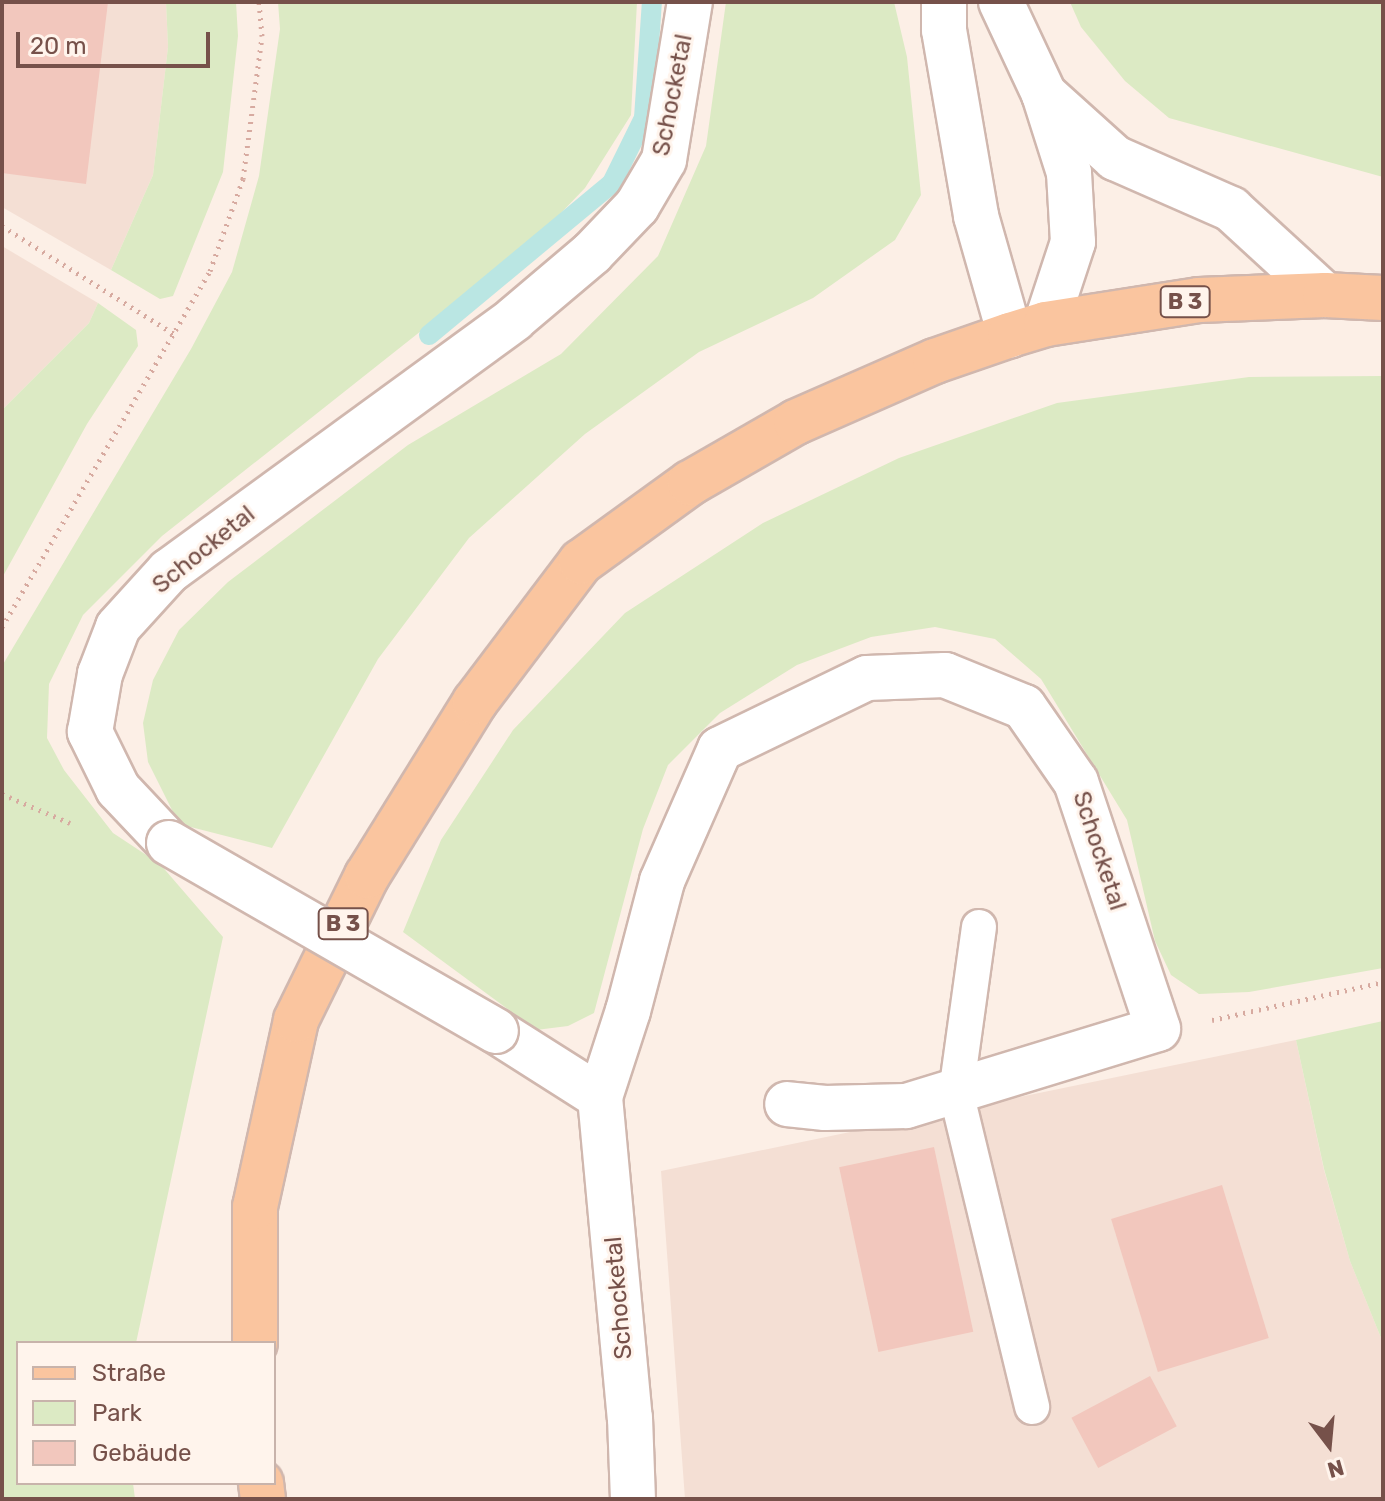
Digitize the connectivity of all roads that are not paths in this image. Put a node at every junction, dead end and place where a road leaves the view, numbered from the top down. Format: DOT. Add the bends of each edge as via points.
graph roads {
  1 [pos="690,2"];
  2 [pos="944,2"];
  3 [pos="1001,2"];
  4 [pos="1044,94"];
  5 [pos="1325,295"];
  6 [pos="1383,298"];
  7 [pos="1028,330"];
  8 [pos="979,927"];
  9 [pos="956,1092"];
  10 [pos="600,1097"];
  11 [pos="787,1104"];
  12 [pos="255,1341"];
  13 [pos="1032,1407"];
  14 [pos="633,1499"];
  1 -- 10 [label="street, Schocketal, bridge" via="664,160 637,206 592,253 514,319 169,571 118,627 100,674 90,732 118,789 169,843 496,1031"];
  2 -- 7 [label="street" via="944,30 976,216"];
  3 -- 4 [label="street"];
  4 -- 5 [label="street" via="1115,158 1231,209"];
  4 -- 7 [label="street" via="1069,173 1073,242"];
  5 -- 6 [label="main road, B 3"];
  5 -- 7 [label="main road, B 3" via="1199,300"];
  7 -- 12 [label="main road, B 3" via="935,361 796,422 690,483 581,562 475,702 367,876 296,1020 255,1207"];
  8 -- 9 [label="lane"];
  9 -- 10 [label="street, Schocketal" via="1158,1029 1076,782 1024,707 945,675 867,678 720,749 662,881"];
  9 -- 11 [label="street" via="906,1106"];
  9 -- 13 [label="lane"];
  10 -- 14 [label="street, Schocketal"];
}
